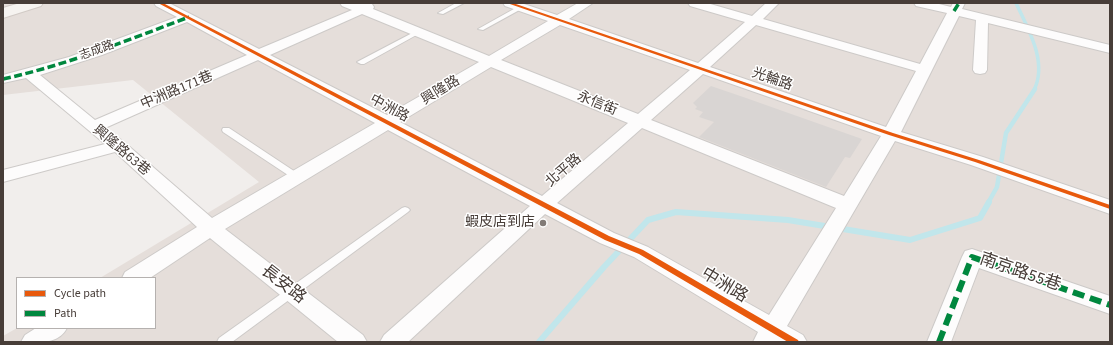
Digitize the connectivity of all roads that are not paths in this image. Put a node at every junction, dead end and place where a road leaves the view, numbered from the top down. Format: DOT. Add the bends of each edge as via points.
graph roads {
  1 [pos="36,3"];
  2 [pos="346,3"];
  3 [pos="378,3"];
  4 [pos="461,3"];
  5 [pos="588,3"];
  6 [pos="694,3"];
  7 [pos="773,3"];
  8 [pos="920,3"];
  9 [pos="165,4"];
  10 [pos="515,5"];
  11 [pos="956,7"];
  12 [pos="363,10"];
  13 [pos="3,13"];
  14 [pos="441,13"];
  15 [pos="189,17"];
  16 [pos="982,18"];
  17 [pos="560,20"];
  18 [pos="754,20"];
  19 [pos="481,29"];
  20 [pos="418,32"];
  21 [pos="1110,49"];
  22 [pos="261,55"];
  23 [pos="490,61"];
  24 [pos="361,62"];
  25 [pos="701,68"];
  26 [pos="924,69"];
  27 [pos="980,70"];
  28 [pos="30,74"];
  29 [pos="3,79"];
  30 [pos="639,121"];
  31 [pos="388,122"];
  32 [pos="93,127"];
  33 [pos="226,130"];
  34 [pos="891,134"];
  35 [pos="118,146"];
  36 [pos="3,176"];
  37 [pos="297,177"];
  38 [pos="543,205"];
  39 [pos="1110,207"];
  40 [pos="846,208"];
  41 [pos="405,210"];
  42 [pos="211,228"];
  43 [pos="135,277"];
  44 [pos="292,292"];
  45 [pos="1110,305"];
  46 [pos="53,329"];
  47 [pos="768,336"];
  48 [pos="33,342"];
  49 [pos="223,342"];
  50 [pos="355,342"];
  51 [pos="392,342"];
  52 [pos="795,342"];
  53 [pos="939,342"];
  1 -- 13 [label="main road"];
  2 -- 12 [label="street, 永信街"];
  3 -- 12 [label="street, 中洲路171巷"];
  4 -- 14 [label="lane"];
  5 -- 17 [label="street, 興隆路"];
  6 -- 18 [label="street"];
  7 -- 18 [label="street, 北平路"];
  8 -- 11 [label="street"];
  9 -- 15 [label="street, 中洲路"];
  10 -- 17 [label="street, 光輪路"];
  10 -- 19 [label="lane"];
  11 -- 16 [label="street"];
  11 -- 26 [label="street"];
  12 -- 20 [label="street, 永信街"];
  12 -- 22 [label="street, 中洲路171巷"];
  15 -- 22 [label="street, 中洲路"];
  15 -- 28 [label="street, 志成路"];
  16 -- 21 [label="street"];
  16 -- 27 [label="street"];
  17 -- 23 [label="street, 興隆路"];
  17 -- 25 [label="street, 光輪路"];
  18 -- 25 [label="street, 北平路"];
  18 -- 26 [label="street"];
  20 -- 23 [label="street, 永信街"];
  20 -- 24 [label="lane"];
  22 -- 31 [label="street, 中洲路"];
  22 -- 32 [label="street, 中洲路171巷"];
  23 -- 30 [label="street, 永信街"];
  23 -- 31 [label="street, 興隆路"];
  25 -- 30 [label="street, 北平路"];
  25 -- 34 [label="street, 光輪路"];
  26 -- 34 [label="street"];
  28 -- 29 [label="street, 志成路"];
  28 -- 32 [label="street, 興隆路63巷"];
  30 -- 38 [label="street, 北平路"];
  30 -- 40 [label="street, 永信街"];
  31 -- 37 [label="street, 興隆路"];
  31 -- 38 [label="street, 中洲路"];
  32 -- 35 [label="street, 興隆路63巷"];
  33 -- 37 [label="lane"];
  34 -- 39 [label="street, 光輪路"];
  34 -- 40 [label="street"];
  35 -- 36 [label="street"];
  35 -- 42 [label="street, 興隆路63巷"];
  37 -- 42 [label="street, 興隆路"];
  38 -- 47 [label="street, 中洲路" via="607,238 641,252"];
  38 -- 51 [label="street, 北平路"];
  40 -- 47 [label="street"];
  41 -- 44 [label="lane"];
  42 -- 43 [label="street, 興隆路"];
  42 -- 44 [label="street, 長安路"];
  44 -- 49 [label="lane"];
  44 -- 50 [label="street, 長安路"];
  45 -- 53 [label="street, 南京路55巷" via="972,256"];
  46 -- 48 [label="street"];
  47 -- 52 [label="street, 中洲路"];
}
